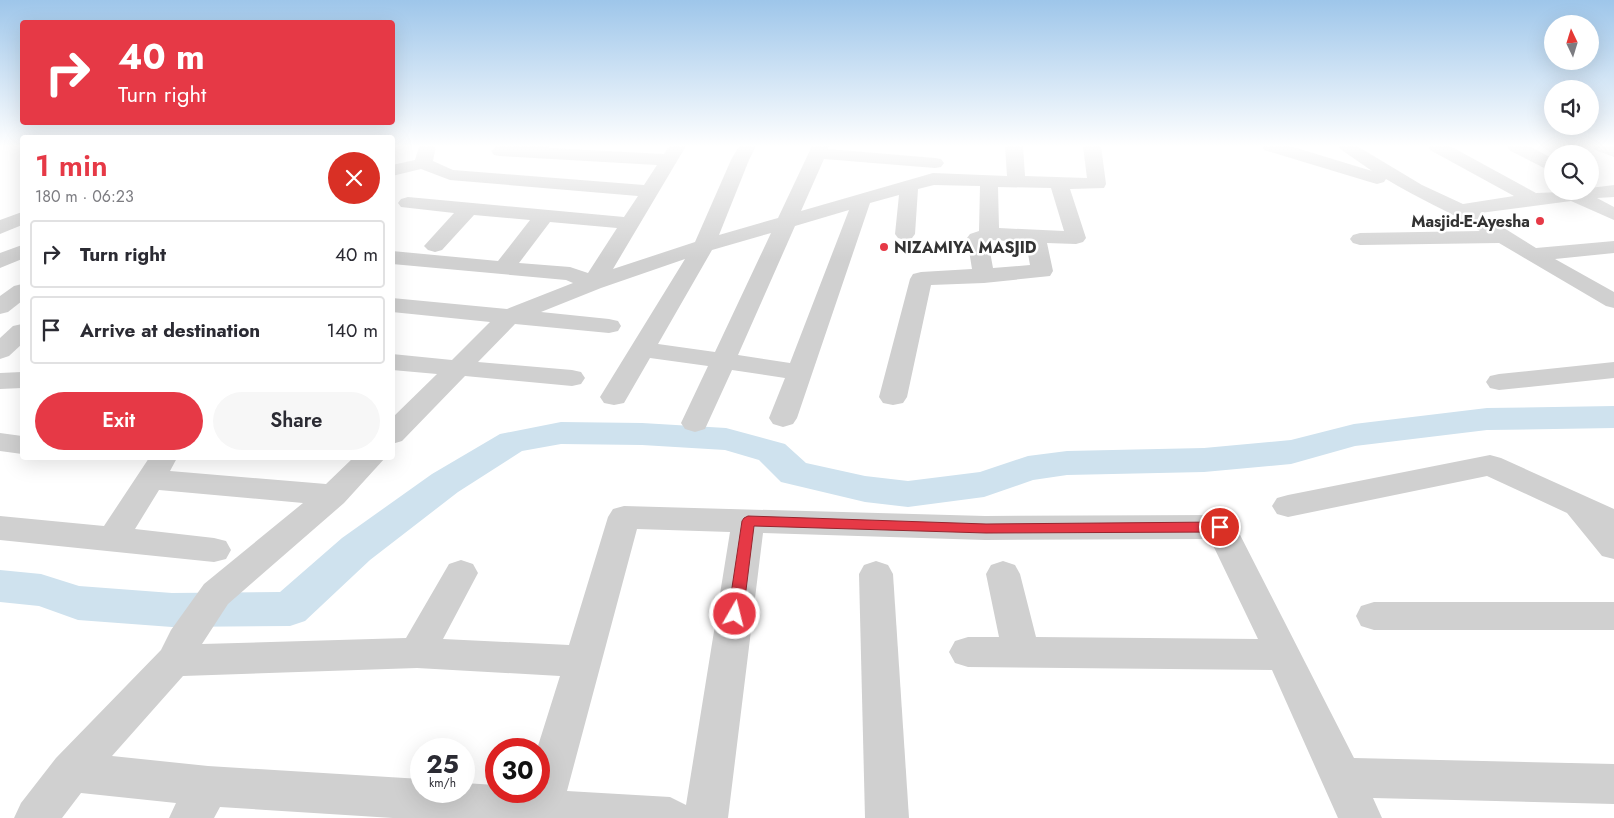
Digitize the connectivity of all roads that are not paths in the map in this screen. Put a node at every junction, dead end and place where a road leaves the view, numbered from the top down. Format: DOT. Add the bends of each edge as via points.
graph roads {
  1 [pos="437,184"];
  2 [pos="573,184"];
  3 [pos="653,184"];
  4 [pos="730,184"];
  5 [pos="805,184"];
  6 [pos="989,184"];
  7 [pos="1059,184"];
  8 [pos="1399,184"];
  9 [pos="1407,184"];
  10 [pos="1506,184"];
  11 [pos="909,186"];
  12 [pos="1415,189"];
  13 [pos="649,190"];
  14 [pos="1544,197"];
  15 [pos="1533,199"];
  16 [pos="862,200"];
  17 [pos="1596,200"];
  18 [pos="400,209"];
  19 [pos="468,209"];
  20 [pos="1460,210"];
  21 [pos="1614,214"];
  22 [pos="544,216"];
  23 [pos="20,219"];
  24 [pos="788,221"];
  25 [pos="629,223"];
  26 [pos="0,228"];
  27 [pos="905,234"];
  28 [pos="989,234"];
  29 [pos="1035,236"];
  30 [pos="1504,237"];
  31 [pos="1360,239"];
  32 [pos="435,246"];
  33 [pos="704,246"];
  34 [pos="1614,247"];
  35 [pos="1532,255"];
  36 [pos="395,256"];
  37 [pos="504,268"];
  38 [pos="984,276"];
  39 [pos="593,283"];
  40 [pos="17,290"];
  41 [pos="1614,301"];
  42 [pos="395,305"];
  43 [pos="0,307"];
  44 [pos="508,317"];
  45 [pos="609,326"];
  46 [pos="20,333"];
  47 [pos="642,349"];
  48 [pos="0,351"];
  49 [pos="723,361"];
  50 [pos="395,362"];
  51 [pos="458,369"];
  52 [pos="1614,370"];
  53 [pos="800,372"];
  54 [pos="572,378"];
  55 [pos="0,380"];
  56 [pos="20,380"];
  57 [pos="1499,382"];
  58 [pos="893,396"];
  59 [pos="614,397"];
  60 [pos="783,418"];
  61 [pos="695,423"];
  62 [pos="395,430"];
  63 [pos="0,442"];
  64 [pos="20,445"];
  65 [pos="368,460"];
  66 [pos="153,464"];
  67 [pos="333,495"];
  68 [pos="1574,504"];
  69 [pos="1288,506"];
  70 [pos="748,521"];
  71 [pos="1614,522"];
  72 [pos="0,528"];
  73 [pos="113,539"];
  74 [pos="1614,547"];
  75 [pos="214,550"];
  76 [pos="461,573"];
  77 [pos="876,574"];
  78 [pos="1003,574"];
  79 [pos="1374,616"];
  80 [pos="1614,616"];
  81 [pos="179,651"];
  82 [pos="968,652"];
  83 [pos="417,653"];
  84 [pos="1021,653"];
  85 [pos="1284,655"];
  86 [pos="582,661"];
  87 [pos="70,772"];
  88 [pos="1342,778"];
  89 [pos="1614,784"];
  90 [pos="200,802"];
  91 [pos="370,807"];
  92 [pos="539,814"];
  93 [pos="36,818"];
  94 [pos="670,818"];
  95 [pos="706,818"];
  96 [pos="887,818"];
  97 [pos="1360,818"];
  1 -- 18 [label="street"];
  2 -- 13 [label="street"];
  3 -- 13 [label="street"];
  4 -- 33 [label="street"];
  5 -- 24 [label="street"];
  6 -- 28 [label="street"];
  7 -- 29 [label="street" via="1076,238"];
  8 -- 12 [label="street"];
  9 -- 12 [label="street"];
  10 -- 15 [label="street"];
  11 -- 16 [label="street"];
  11 -- 27 [label="street"];
  12 -- 20 [label="street"];
  13 -- 25 [label="street"];
  14 -- 15 [label="street"];
  15 -- 20 [label="street"];
  16 -- 24 [label="street"];
  16 -- 53 [label="street"];
  17 -- 21 [label="street"];
  18 -- 19 [label="street"];
  19 -- 22 [label="street"];
  19 -- 32 [label="street"];
  20 -- 30 [label="street"];
  22 -- 25 [label="street"];
  22 -- 37 [label="street"];
  23 -- 26 [label="street"];
  24 -- 33 [label="street"];
  24 -- 49 [label="street"];
  25 -- 39 [label="street"];
  28 -- 29 [label="street"];
  28 -- 38 [label="street" via="977,238"];
  29 -- 38 [label="street" via="1042,271"];
  30 -- 31 [label="street"];
  30 -- 35 [label="street"];
  33 -- 39 [label="street"];
  33 -- 47 [label="street"];
  34 -- 35 [label="street"];
  35 -- 41 [label="street"];
  36 -- 37 [label="street"];
  37 -- 39 [label="street" via="570,274"];
  38 -- 58 [label="street" via="921,279"];
  39 -- 44 [label="street"];
  40 -- 43 [label="street"];
  42 -- 44 [label="street"];
  44 -- 45 [label="street"];
  44 -- 51 [label="street"];
  46 -- 48 [label="street"];
  47 -- 49 [label="street"];
  47 -- 59 [label="street"];
  49 -- 53 [label="street"];
  49 -- 61 [label="street"];
  50 -- 51 [label="street"];
  51 -- 54 [label="street"];
  51 -- 62 [label="street"];
  52 -- 57 [label="street"];
  53 -- 60 [label="street"];
  55 -- 56 [label="street"];
  63 -- 64 [label="street"];
  65 -- 67 [label="street"];
  66 -- 67 [label="street"];
  66 -- 73 [label="street"];
  67 -- 81 [label="street" via="216,594"];
  68 -- 69 [label="street" via="1490,466"];
  68 -- 71 [label="street"];
  68 -- 74 [label="street"];
  70 -- 85 [label="street" via="986,528 1220,527"];
  70 -- 86 [label="street" via="624,517"];
  70 -- 95 [label="street"];
  72 -- 73 [label="street"];
  73 -- 75 [label="street"];
  76 -- 83 [label="street"];
  77 -- 96 [label="street"];
  78 -- 84 [label="street"];
  79 -- 80 [label="street"];
  81 -- 83 [label="street"];
  81 -- 87 [label="street"];
  82 -- 84 [label="street"];
  83 -- 86 [label="street"];
  84 -- 85 [label="street"];
  85 -- 88 [label="street"];
  86 -- 92 [label="street"];
  87 -- 90 [label="street"];
  87 -- 93 [label="street"];
  88 -- 89 [label="street"];
  88 -- 97 [label="street"];
  90 -- 91 [label="street"];
  91 -- 92 [label="street"];
  92 -- 94 [label="street"];
}
